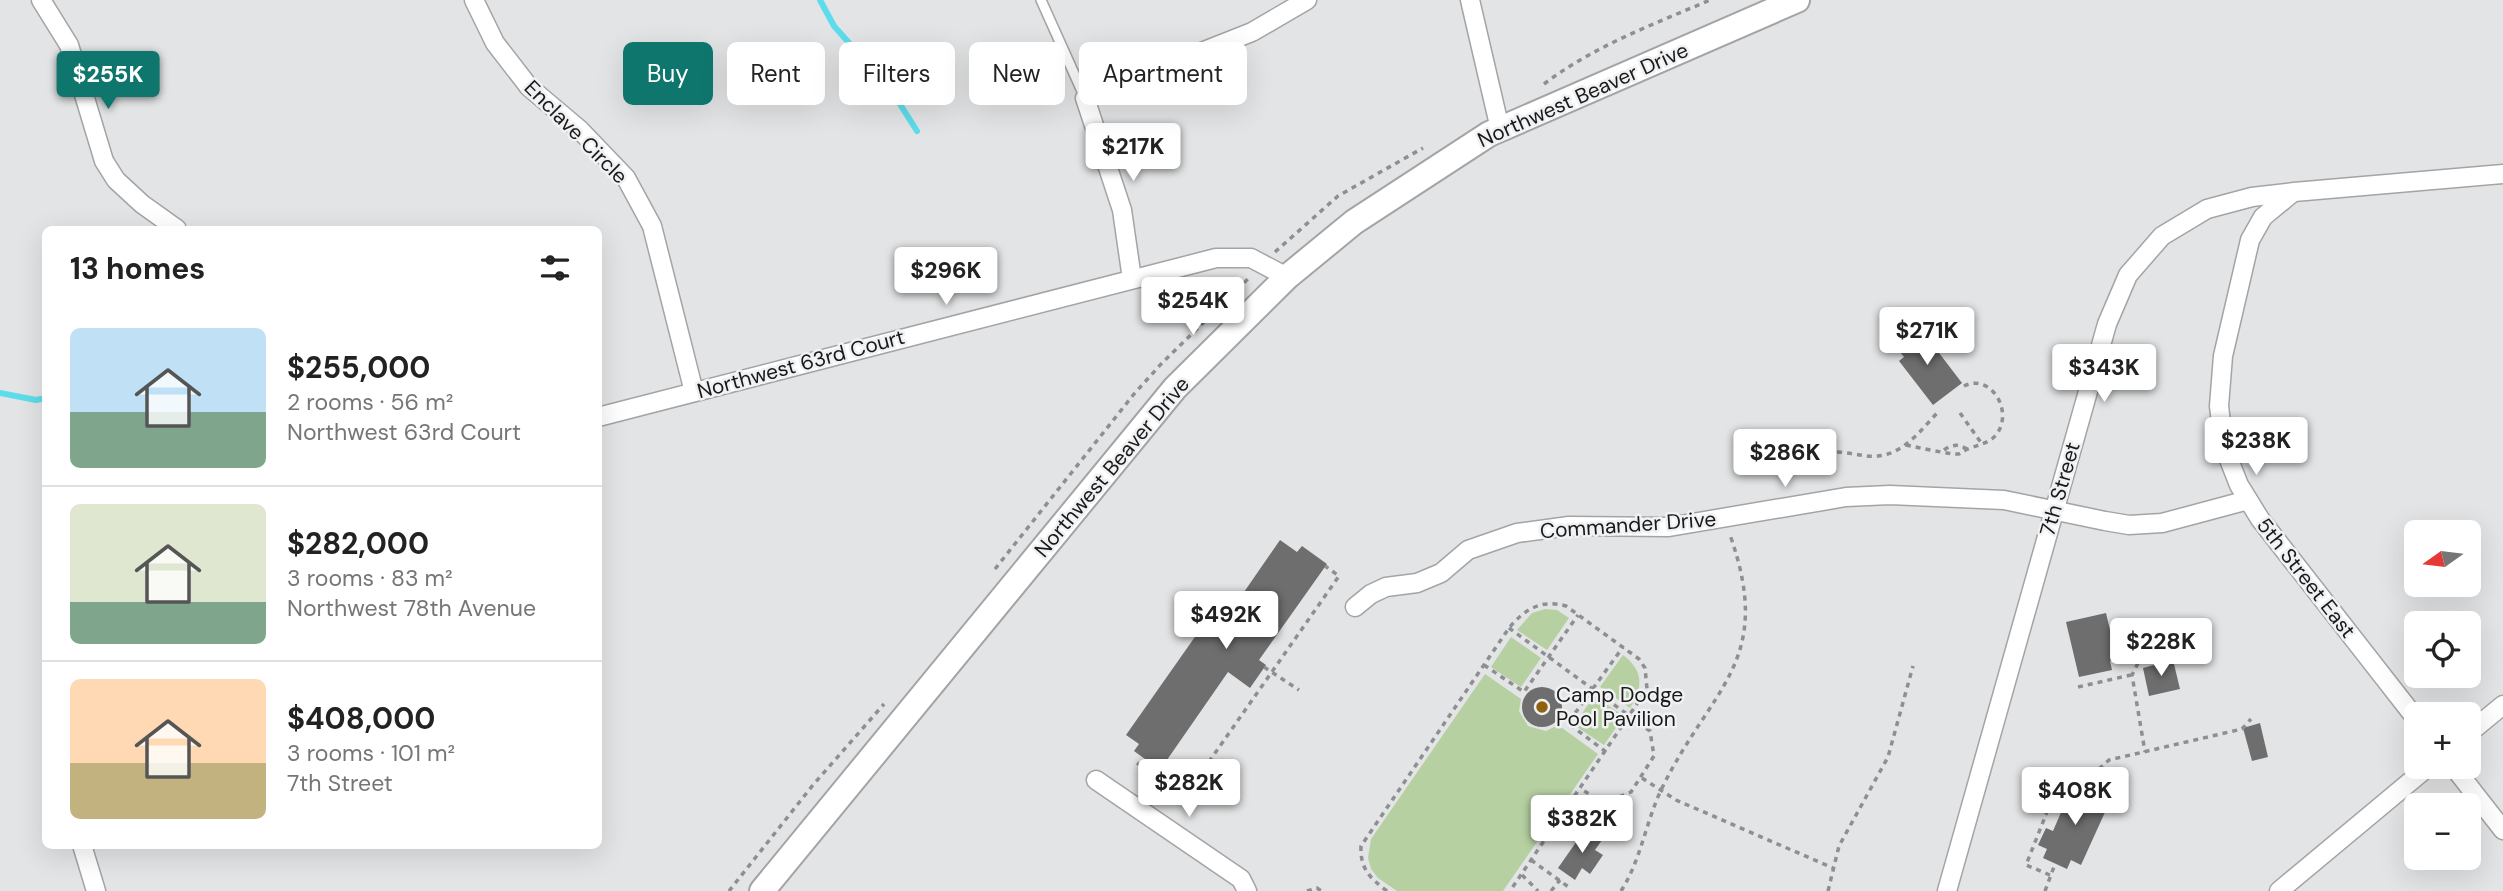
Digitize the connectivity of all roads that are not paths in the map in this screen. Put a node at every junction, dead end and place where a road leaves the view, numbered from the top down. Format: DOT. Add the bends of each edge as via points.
graph roads {
  1 [pos="41,0"];
  2 [pos="474,0"];
  3 [pos="1041,0"];
  4 [pos="1307,0"];
  5 [pos="1470,0"];
  6 [pos="1797,0"];
  7 [pos="1227,42"];
  8 [pos="1079,87"];
  9 [pos="1086,105"];
  10 [pos="1500,129"];
  11 [pos="2503,174"];
  12 [pos="2294,192"];
  13 [pos="173,226"];
  14 [pos="1287,276"];
  15 [pos="1132,279"];
  16 [pos="694,392"];
  17 [pos="602,416"];
  18 [pos="2248,500"];
  19 [pos="2054,510"];
  20 [pos="1356,607"];
  21 [pos="2404,703"];
  22 [pos="2503,705"];
  23 [pos="2481,723"];
  24 [pos="2413,779"];
  25 [pos="2463,779"];
  26 [pos="1096,780"];
  27 [pos="2503,830"];
  28 [pos="83,849"];
  29 [pos="96,891"];
  30 [pos="762,891"];
  31 [pos="1248,891"];
  32 [pos="1947,891"];
  33 [pos="2279,891"];
  1 -- 13 [label="street" via="69,45 104,161 125,188"];
  2 -- 16 [label="street, Enclave Circle" via="495,43 529,87 580,130 626,178 652,226"];
  3 -- 8 [label="lane"];
  4 -- 7 [label="street"];
  5 -- 10 [label="street"];
  6 -- 10 [label="main road, Northwest Beaver Drive"];
  9 -- 15 [label="street" via="1122,210"];
  10 -- 14 [label="main road, Northwest Beaver Drive" via="1410,183"];
  11 -- 12 [label="street, 7th Street"];
  12 -- 18 [label="street, 5th Street East" via="2263,217 2250,240 2224,356 2219,406 2224,447"];
  12 -- 19 [label="street, 7th Street" via="2207,209 2162,236 2128,275 2107,324"];
  14 -- 15 [label="street, Northwest 63rd Court" via="1251,258 1216,258"];
  14 -- 30 [label="main road, Northwest Beaver Drive" via="1175,387"];
  15 -- 16 [label="street, Northwest 63rd Court"];
  16 -- 17 [label="street, Northwest 63rd Court"];
  18 -- 19 [label="street, Commander Drive" via="2162,523 2129,524"];
  18 -- 21 [label="street, 5th Street East"];
  19 -- 20 [label="street, Commander Drive" via="2004,500 1890,495 1846,497 1669,527 1569,526 1517,533 1468,550 1441,573 1378,591"];
  19 -- 32 [label="street, 7th Street"];
  22 -- 23 [label="street"];
  24 -- 33 [label="street"];
  25 -- 27 [label="street"];
  26 -- 31 [label="street" via="1241,879"];
  28 -- 29 [label="street"];
}
